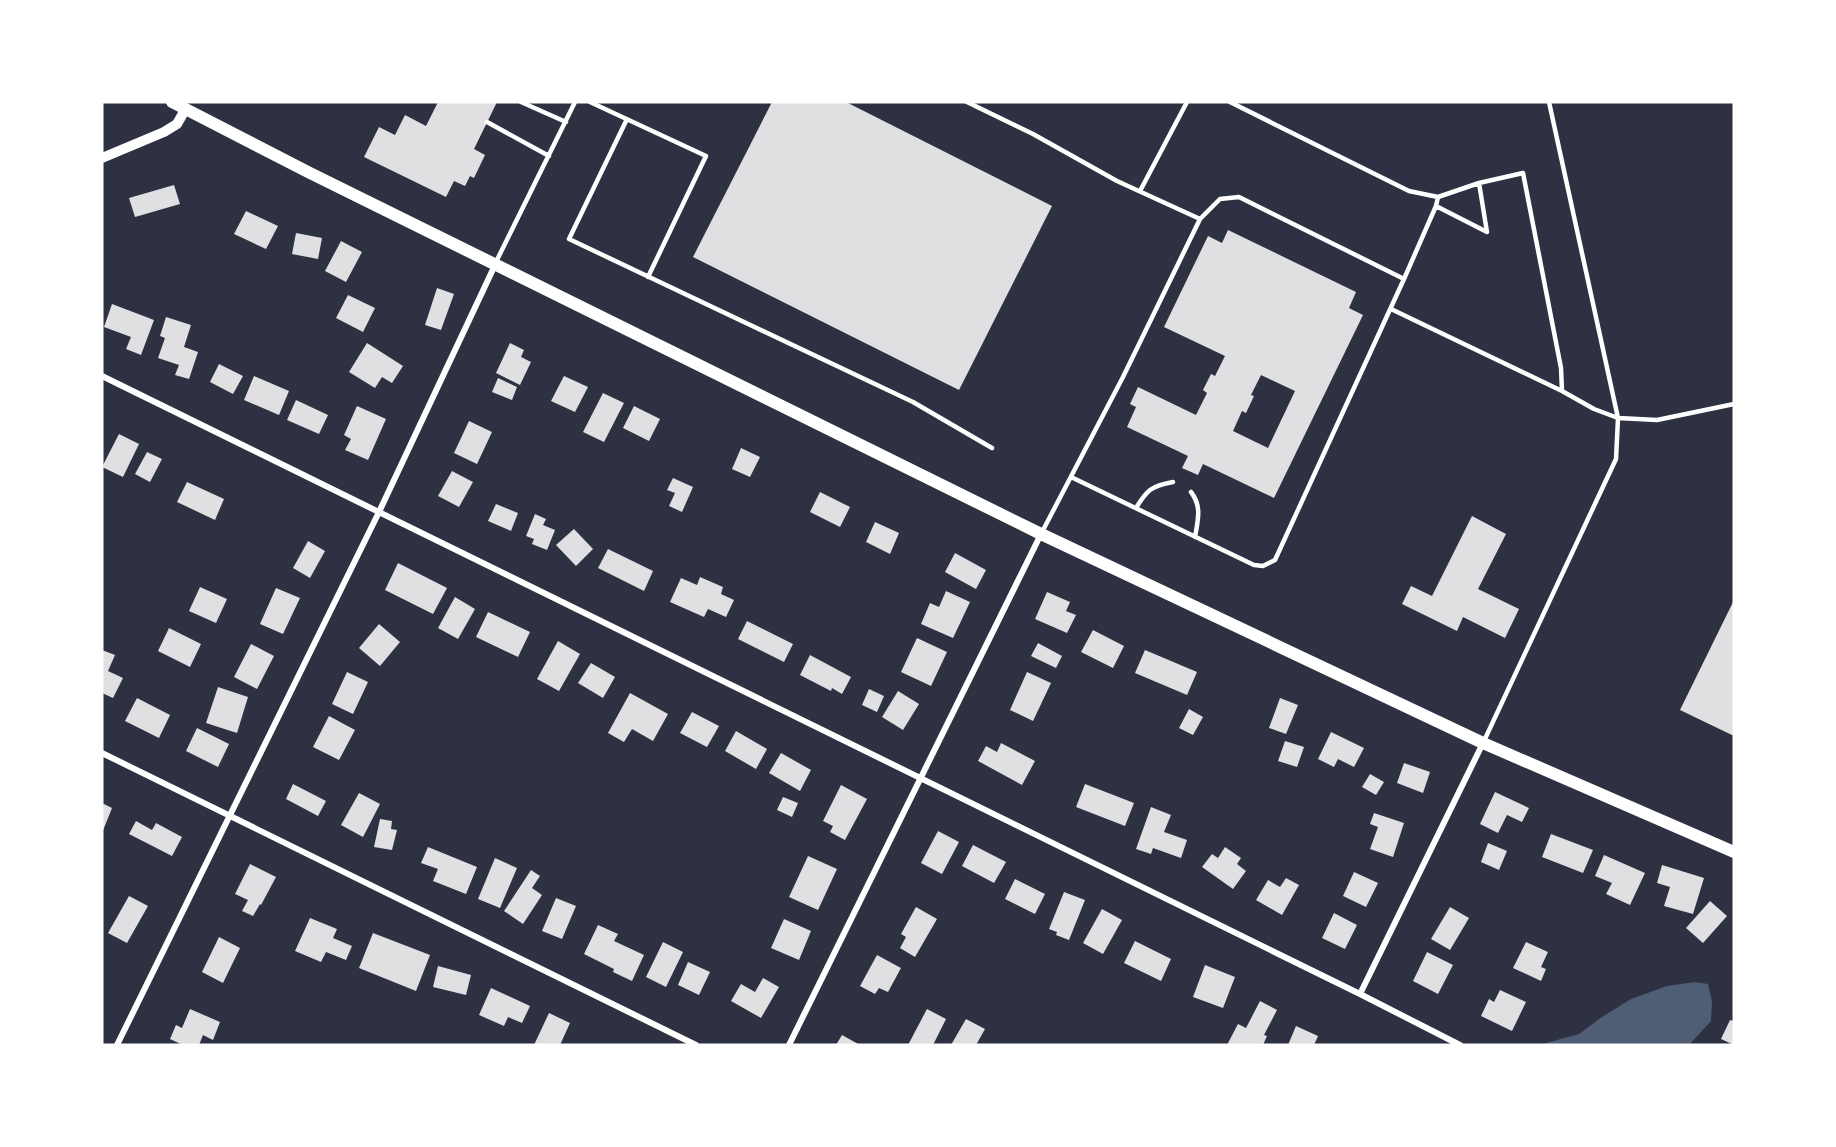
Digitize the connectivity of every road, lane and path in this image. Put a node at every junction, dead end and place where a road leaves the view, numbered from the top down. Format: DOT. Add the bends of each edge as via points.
graph roads {
  1 [pos="172,102"];
  2 [pos="521,102"];
  3 [pos="575,102"];
  4 [pos="590,102"];
  5 [pos="967,102"];
  6 [pos="1187,102"];
  7 [pos="1230,102"];
  8 [pos="1549,102"];
  9 [pos="187,106"];
  10 [pos="627,119"];
  11 [pos="566,122"];
  12 [pos="487,123"];
  13 [pos="549,156"];
  14 [pos="102,158"];
  15 [pos="1479,183"];
  16 [pos="1140,192"];
  17 [pos="1438,198"];
  18 [pos="1436,206"];
  19 [pos="1200,219"];
  20 [pos="495,264"];
  21 [pos="648,277"];
  22 [pos="1404,279"];
  23 [pos="1391,309"];
  24 [pos="102,376"];
  25 [pos="1562,391"];
  26 [pos="1734,404"];
  27 [pos="1618,418"];
  28 [pos="992,448"];
  29 [pos="1071,477"];
  30 [pos="1173,482"];
  31 [pos="1191,492"];
  32 [pos="1136,508"];
  33 [pos="379,512"];
  34 [pos="1041,534"];
  35 [pos="1195,537"];
  36 [pos="1483,743"];
  37 [pos="102,753"];
  38 [pos="920,778"];
  39 [pos="230,816"];
  40 [pos="1734,852"];
  41 [pos="1360,994"];
  42 [pos="117,1045"];
  43 [pos="696,1045"];
  44 [pos="789,1045"];
  45 [pos="1460,1045"];
  1 -- 9 [label="main road"];
  2 -- 11 [label="lane"];
  3 -- 11 [label="lane"];
  4 -- 10 [label="lane"];
  5 -- 16 [label="lane"];
  6 -- 16 [label="lane"];
  7 -- 17 [label="lane" via="1409,191"];
  8 -- 27 [label="lane"];
  9 -- 14 [label="street" via="177,124 165,132"];
  9 -- 20 [label="main road"];
  10 -- 21 [label="lane" via="569,239"];
  10 -- 21 [label="lane" via="706,156"];
  11 -- 13 [label="lane"];
  12 -- 13 [label="lane"];
  13 -- 20 [label="lane"];
  15 -- 17 [label="lane"];
  15 -- 18 [label="lane" via="1487,231"];
  15 -- 25 [label="lane" via="1523,173 1561,368"];
  16 -- 19 [label="lane"];
  17 -- 18 [label="lane"];
  18 -- 22 [label="lane"];
  19 -- 22 [label="lane" via="1220,199 1239,197"];
  19 -- 29 [label="lane"];
  20 -- 33 [label="street"];
  20 -- 34 [label="main road"];
  21 -- 28 [label="lane" via="913,402"];
  22 -- 23 [label="lane"];
  23 -- 25 [label="lane"];
  23 -- 35 [label="lane" via="1275,560 1263,566 1254,565"];
  24 -- 33 [label="street"];
  25 -- 27 [label="lane"];
  26 -- 27 [label="lane" via="1657,420"];
  27 -- 36 [label="lane" via="1616,459"];
  29 -- 32 [label="lane"];
  29 -- 34 [label="lane"];
  30 -- 32 [label="lane" via="1152,487"];
  31 -- 35 [label="lane" via="1199,512"];
  32 -- 35 [label="lane"];
  33 -- 38 [label="street"];
  33 -- 39 [label="street"];
  34 -- 36 [label="main road"];
  34 -- 38 [label="street"];
  36 -- 40 [label="main road"];
  36 -- 41 [label="street"];
  37 -- 39 [label="street"];
  38 -- 41 [label="street"];
  38 -- 44 [label="street"];
  39 -- 42 [label="street"];
  39 -- 43 [label="street"];
  41 -- 45 [label="street"];
}
